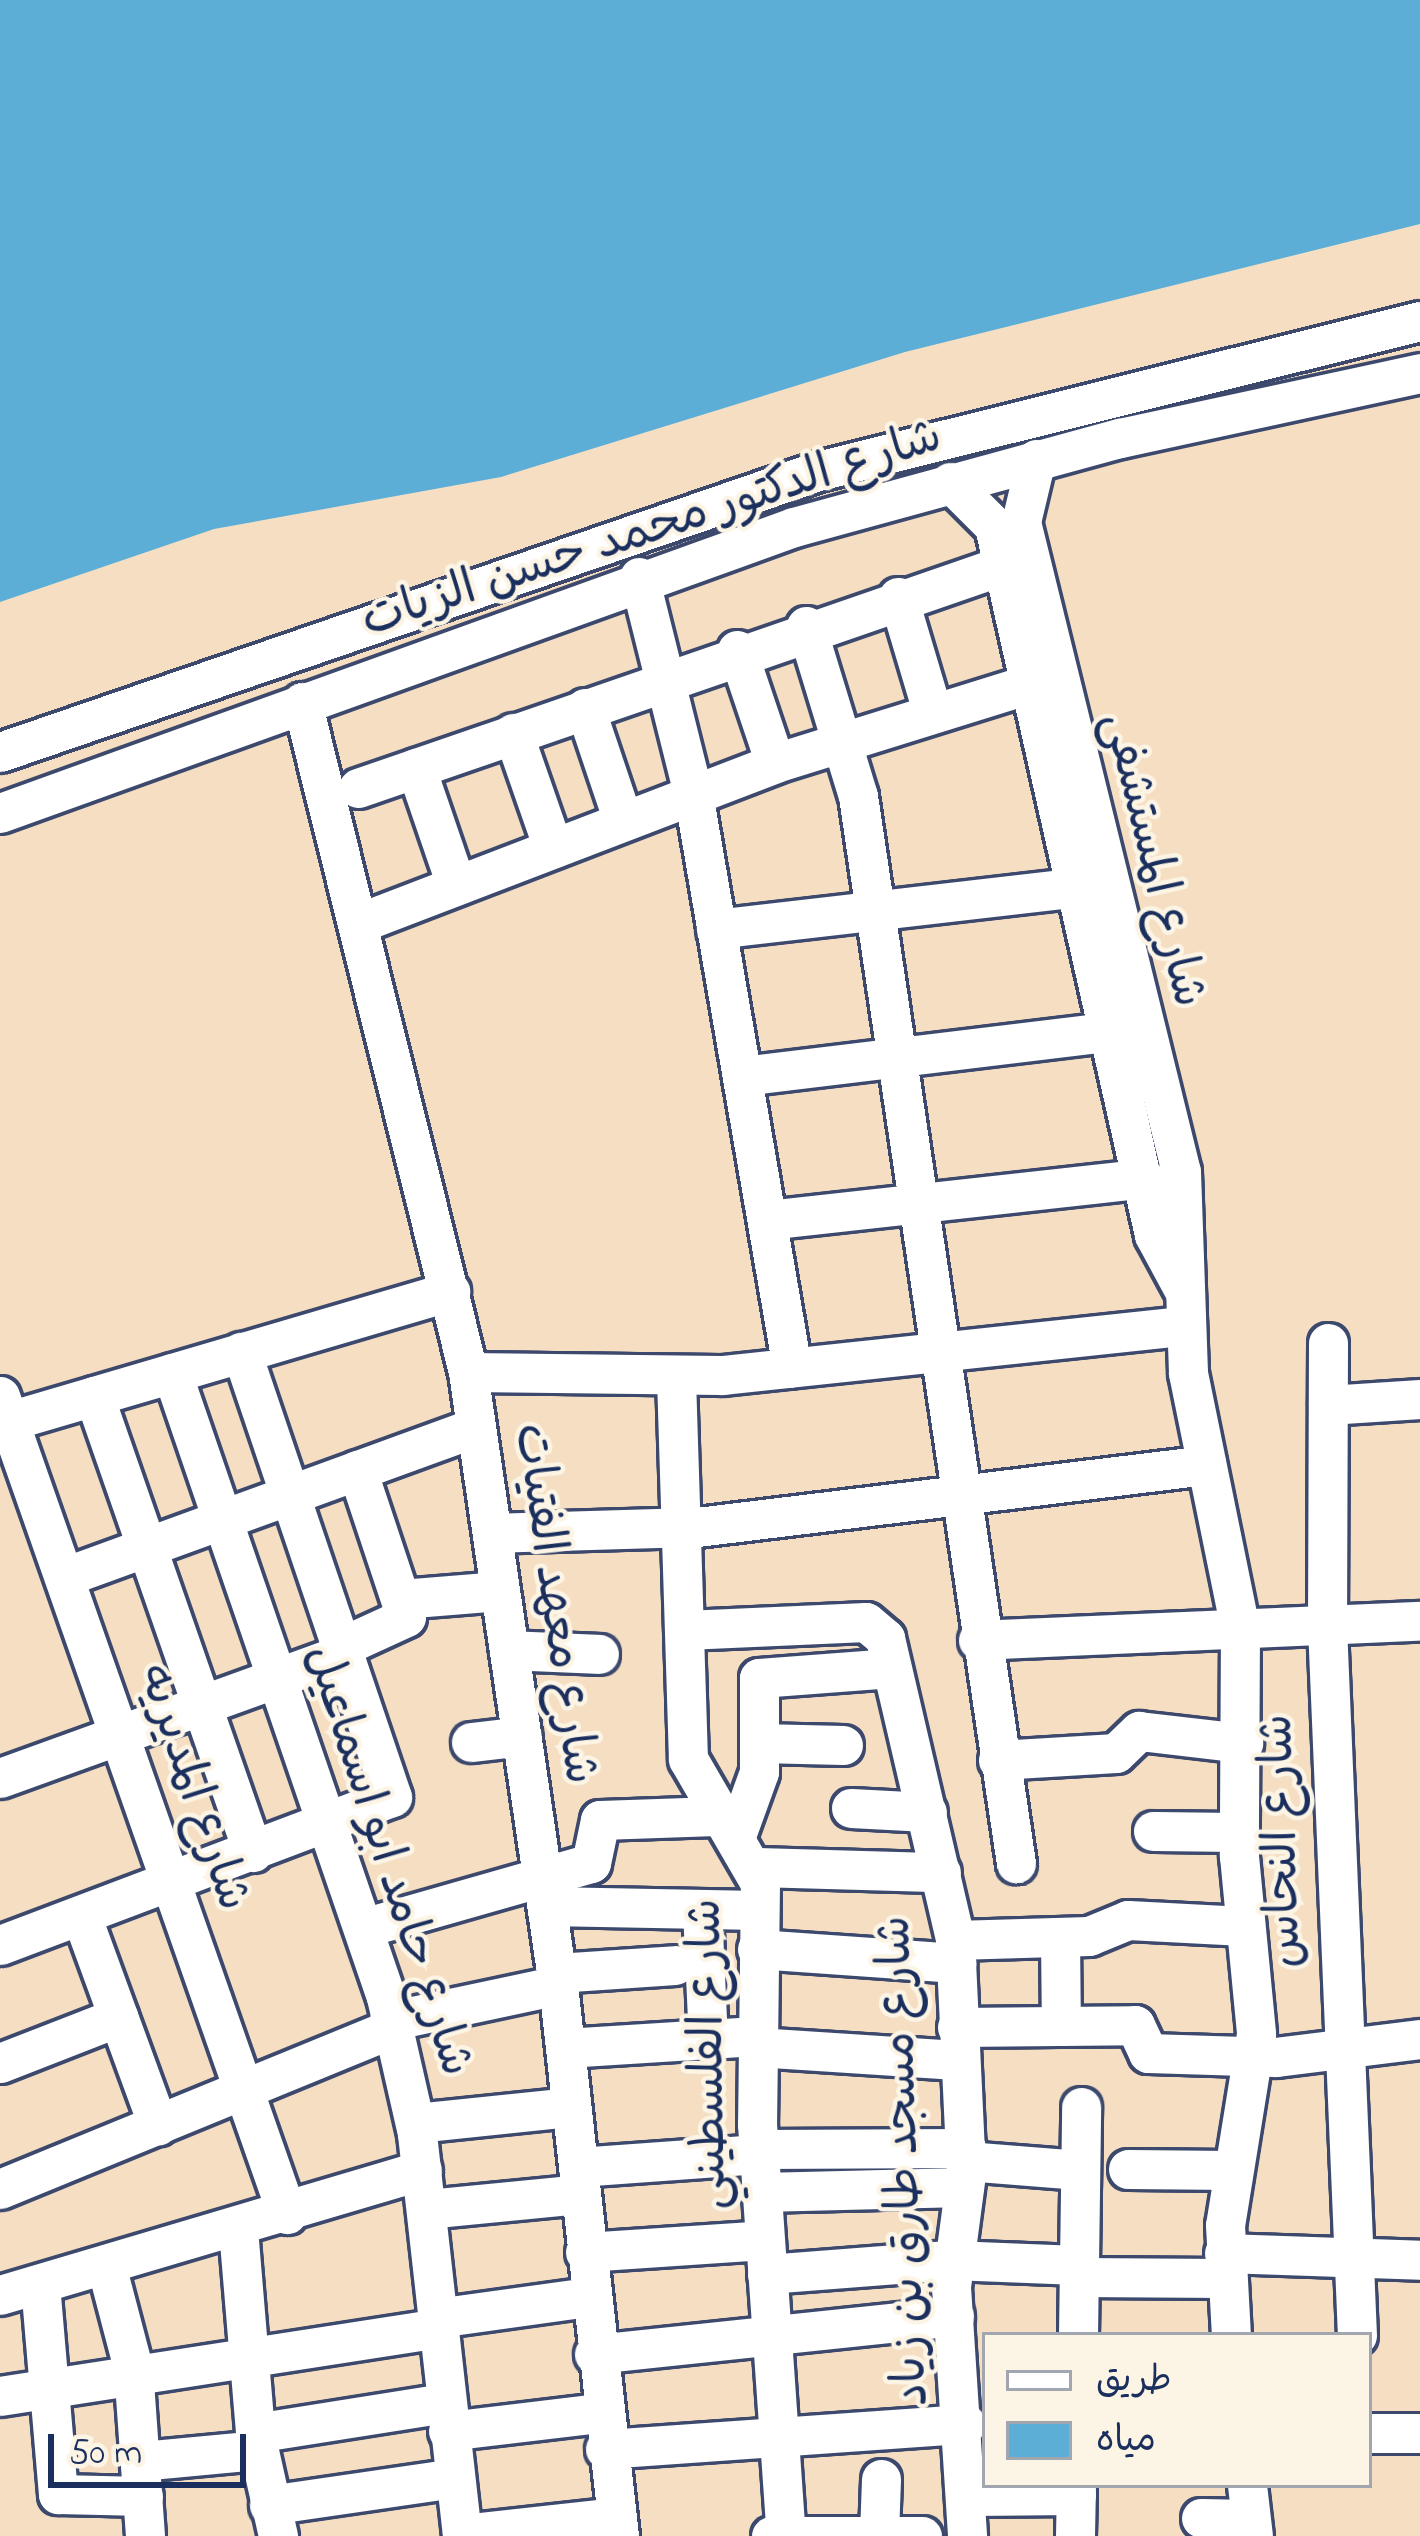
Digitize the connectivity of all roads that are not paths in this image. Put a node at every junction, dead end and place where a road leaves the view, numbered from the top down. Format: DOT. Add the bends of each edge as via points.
graph roads {
  1 [pos="1420,321"];
  2 [pos="1420,373"];
  3 [pos="1036,459"];
  4 [pos="950,482"];
  5 [pos="1001,566"];
  6 [pos="639,577"];
  7 [pos="898,597"];
  8 [pos="806,626"];
  9 [pos="737,650"];
  10 [pos="1030,660"];
  11 [pos="666,677"];
  12 [pos="302,702"];
  13 [pos="585,708"];
  14 [pos="932,711"];
  15 [pos="513,733"];
  16 [pos="843,739"];
  17 [pos="0,752"];
  18 [pos="775,763"];
  19 [pos="416,768"];
  20 [pos="358,788"];
  21 [pos="693,793"];
  22 [pos="0,812"];
  23 [pos="623,821"];
  24 [pos="553,848"];
  25 [pos="456,885"];
  26 [pos="1070,888"];
  27 [pos="875,910"];
  28 [pos="359,922"];
  29 [pos="716,929"];
  30 [pos="1108,1032"];
  31 [pos="896,1058"];
  32 [pos="742,1076"];
  33 [pos="1145,1178"];
  34 [pos="917,1204"];
  35 [pos="767,1220"];
  36 [pos="450,1291"];
  37 [pos="1183,1306"];
  38 [pos="1328,1342"];
  39 [pos="241,1352"];
  40 [pos="938,1352"];
  41 [pos="792,1368"];
  42 [pos="468,1372"];
  43 [pos="172,1373"];
  44 [pos="676,1378"];
  45 [pos="94,1396"];
  46 [pos="1420,1399"];
  47 [pos="1328,1405"];
  48 [pos="4,1409"];
  49 [pos="476,1427"];
  50 [pos="1206,1465"];
  51 [pos="357,1470"];
  52 [pos="289,1495"];
  53 [pos="958,1495"];
  54 [pos="222,1520"];
  55 [pos="682,1528"];
  56 [pos="492,1533"];
  57 [pos="147,1547"];
  58 [pos="64,1577"];
  59 [pos="500,1591"];
  60 [pos="401,1598"];
  61 [pos="1420,1622"];
  62 [pos="1327,1626"];
  63 [pos="1240,1629"];
  64 [pos="685,1630"];
  65 [pos="978,1640"];
  66 [pos="344,1650"];
  67 [pos="509,1650"];
  68 [pos="599,1654"];
  69 [pos="892,1668"];
  70 [pos="277,1678"];
  71 [pos="202,1705"];
  72 [pos="119,1735"];
  73 [pos="522,1736"];
  74 [pos="470,1742"];
  75 [pos="759,1743"];
  76 [pos="1243,1743"];
  77 [pos="843,1745"];
  78 [pos="998,1760"];
  79 [pos="0,1778"];
  80 [pos="851,1808"];
  81 [pos="927,1812"];
  82 [pos="327,1824"];
  83 [pos="726,1824"];
  84 [pos="1153,1831"];
  85 [pos="1238,1832"];
  86 [pos="253,1852"];
  87 [pos="1016,1863"];
  88 [pos="757,1867"];
  89 [pos="941,1872"];
  90 [pos="170,1882"];
  91 [pos="545,1891"];
  92 [pos="702,1909"];
  93 [pos="81,1915"];
  94 [pos="1244,1926"];
  95 [pos="363,1928"];
  96 [pos="758,1930"];
  97 [pos="1060,1937"];
  98 [pos="0,1945"];
  99 [pos="956,1952"];
  100 [pos="675,1965"];
  101 [pos="557,1979"];
  102 [pos="118,2017"];
  103 [pos="390,2025"];
  104 [pos="1060,2026"];
  105 [pos="709,2039"];
  106 [pos="1420,2039"];
  107 [pos="756,2042"];
  108 [pos="957,2043"];
  109 [pos="565,2048"];
  110 [pos="1340,2053"];
  111 [pos="1255,2056"];
  112 [pos="0,2062"];
  113 [pos="243,2090"];
  114 [pos="572,2107"];
  115 [pos="1081,2107"];
  116 [pos="416,2123"];
  117 [pos="158,2125"];
  118 [pos="759,2165"];
  119 [pos="965,2165"];
  120 [pos="1128,2169"];
  121 [pos="1080,2170"];
  122 [pos="1232,2170"];
  123 [pos="579,2180"];
  124 [pos="0,2189"];
  125 [pos="424,2190"];
  126 [pos="287,2214"];
  127 [pos="238,2228"];
  128 [pos="585,2252"];
  129 [pos="765,2257"];
  130 [pos="951,2260"];
  131 [pos="1420,2260"];
  132 [pos="1351,2264"];
  133 [pos="106,2265"];
  134 [pos="1224,2265"];
  135 [pos="1078,2271"];
  136 [pos="40,2284"];
  137 [pos="0,2295"];
  138 [pos="589,2297"];
  139 [pos="953,2316"];
  140 [pos="438,2323"];
  141 [pos="1078,2332"];
  142 [pos="1231,2332"];
  143 [pos="1357,2332"];
  144 [pos="773,2342"];
  145 [pos="594,2354"];
  146 [pos="250,2361"];
  147 [pos="973,2378"];
  148 [pos="134,2380"];
  149 [pos="49,2390"];
  150 [pos="0,2396"];
  151 [pos="446,2417"];
  152 [pos="966,2424"];
  153 [pos="603,2431"];
  154 [pos="1372,2433"];
  155 [pos="1420,2433"];
  156 [pos="783,2435"];
  157 [pos="256,2442"];
  158 [pos="141,2479"];
  159 [pos="454,2479"];
  160 [pos="881,2479"];
  161 [pos="1076,2490"];
  162 [pos="972,2496"];
  163 [pos="1250,2513"];
  164 [pos="1201,2518"];
  165 [pos="618,2526"];
  166 [pos="273,2528"];
  167 [pos="879,2534"];
  168 [pos="462,2535"];
  169 [pos="786,2535"];
  170 [pos="145,2536"];
  171 [pos="772,2536"];
  172 [pos="922,2536"];
  173 [pos="968,2536"];
  174 [pos="1075,2536"];
  1 -- 17 [label="street, شارع الدكتور محمد حسن الزيات" via="818,471"];
  2 -- 3 [label="street, شارع الدكتور محمد حسن الزيات"];
  3 -- 4 [label="street, شارع الدكتور محمد حسن الزيات"];
  3 -- 10 [label="street, شارع المستشفى" via="1020,511"];
  4 -- 5 [label="street, شارع المستشفى" via="989,516"];
  4 -- 6 [label="street, شارع الدكتور محمد حسن الزيات"];
  5 -- 7 [label="street"];
  5 -- 10 [label="street, شارع المستشفى"];
  6 -- 11 [label="street"];
  6 -- 12 [label="street, شارع الدكتور محمد حسن الزيات"];
  7 -- 8 [label="street"];
  7 -- 14 [label="street"];
  8 -- 9 [label="street"];
  8 -- 16 [label="street"];
  9 -- 11 [label="street"];
  9 -- 18 [label="street"];
  10 -- 14 [label="street"];
  10 -- 26 [label="street, شارع المستشفى"];
  10 -- 37 [label="street, شارع المستشفى" via="1181,1172 1190,1240"];
  11 -- 13 [label="street"];
  11 -- 21 [label="street"];
  12 -- 22 [label="street, شارع الدكتور محمد حسن الزيات"];
  12 -- 28 [label="street, شارع معهد الفتيات"];
  13 -- 15 [label="street"];
  13 -- 23 [label="street"];
  14 -- 16 [label="street"];
  15 -- 19 [label="street"];
  15 -- 24 [label="street"];
  16 -- 18 [label="street"];
  16 -- 27 [label="street"];
  18 -- 21 [label="street"];
  19 -- 20 [label="street"];
  19 -- 25 [label="street"];
  21 -- 23 [label="street"];
  21 -- 29 [label="street"];
  23 -- 24 [label="street"];
  24 -- 25 [label="street"];
  25 -- 28 [label="street"];
  26 -- 27 [label="street"];
  26 -- 30 [label="street, شارع المستشفى"];
  27 -- 29 [label="street"];
  27 -- 31 [label="street"];
  28 -- 36 [label="street, شارع معهد الفتيات"];
  29 -- 32 [label="street"];
  30 -- 31 [label="street"];
  30 -- 33 [label="street, شارع المستشفى"];
  31 -- 32 [label="street"];
  31 -- 34 [label="street"];
  32 -- 35 [label="street"];
  33 -- 34 [label="street"];
  33 -- 37 [label="street, شارع المستشفى" via="1158,1247"];
  34 -- 35 [label="street"];
  34 -- 40 [label="street"];
  35 -- 41 [label="street"];
  36 -- 39 [label="street"];
  36 -- 42 [label="street, شارع معهد الفتيات"];
  37 -- 40 [label="street"];
  37 -- 50 [label="street, شارع المستشفى"];
  38 -- 47 [label="street, شارع النحاس"];
  39 -- 43 [label="street"];
  39 -- 52 [label="street"];
  40 -- 41 [label="street"];
  40 -- 53 [label="street"];
  41 -- 44 [label="street"];
  42 -- 44 [label="street"];
  42 -- 49 [label="street, شارع معهد الفتيات"];
  43 -- 45 [label="street"];
  43 -- 54 [label="street, شارع حامد ابو اسماعيل"];
  44 -- 55 [label="street, شارع الفلسطيني"];
  45 -- 48 [label="street"];
  45 -- 57 [label="street"];
  46 -- 47 [label="street"];
  47 -- 62 [label="street, شارع النحاس"];
  48 -- 58 [label="street, شارع المديريه"];
  49 -- 51 [label="street"];
  49 -- 56 [label="street, شارع معهد الفتيات"];
  50 -- 53 [label="street"];
  50 -- 63 [label="street, شارع المستشفى"];
  51 -- 52 [label="street"];
  51 -- 60 [label="street"];
  52 -- 54 [label="street"];
  52 -- 66 [label="street"];
  53 -- 55 [label="street"];
  53 -- 65 [label="street"];
  54 -- 57 [label="street"];
  54 -- 70 [label="street, شارع حامد ابو اسماعيل"];
  55 -- 56 [label="street"];
  55 -- 64 [label="street, شارع الفلسطيني"];
  56 -- 59 [label="street, شارع معهد الفتيات"];
  57 -- 58 [label="street"];
  57 -- 71 [label="street"];
  58 -- 72 [label="street, شارع المديريه"];
  59 -- 60 [label="street"];
  59 -- 67 [label="street, شارع معهد الفتيات"];
  60 -- 66 [label="street" via="403,1624"];
  61 -- 62 [label="street"];
  62 -- 63 [label="street"];
  62 -- 110 [label="street, شارع النحاس"];
  63 -- 65 [label="street"];
  63 -- 76 [label="street, شارع المستشفى"];
  64 -- 69 [label="street, شارع مسجد طارق بن زياد" via="873,1623"];
  64 -- 83 [label="street, شارع الفلسطيني" via="690,1768"];
  65 -- 78 [label="street"];
  66 -- 70 [label="street"];
  66 -- 82 [label="street" via="394,1793"];
  67 -- 68 [label="street"];
  67 -- 73 [label="street, شارع معهد الفتيات"];
  69 -- 75 [label="street" via="764,1675"];
  69 -- 81 [label="street, شارع مسجد طارق بن زياد"];
  70 -- 71 [label="street"];
  70 -- 82 [label="street, شارع حامد ابو اسماعيل"];
  71 -- 72 [label="street"];
  71 -- 86 [label="street"];
  72 -- 79 [label="street"];
  72 -- 90 [label="street, شارع المديريه"];
  73 -- 74 [label="street"];
  73 -- 91 [label="street, شارع معهد الفتيات"];
  75 -- 77 [label="street"];
  75 -- 83 [label="street"];
  76 -- 78 [label="street" via="1138,1730 1116,1753"];
  76 -- 85 [label="street, شارع المستشفى"];
  78 -- 87 [label="street"];
  80 -- 81 [label="street"];
  81 -- 89 [label="street, شارع مسجد طارق بن زياد"];
  82 -- 86 [label="street"];
  82 -- 95 [label="street, شارع حامد ابو اسماعيل"];
  83 -- 88 [label="street, شارع الفلسطيني"];
  83 -- 91 [label="street" via="600,1820 593,1861"];
  84 -- 85 [label="street"];
  85 -- 94 [label="street, شارع المستشفى"];
  86 -- 90 [label="street"];
  88 -- 89 [label="street"];
  88 -- 96 [label="street, شارع الفلسطيني"];
  89 -- 99 [label="street, شارع مسجد طارق بن زياد"];
  90 -- 93 [label="street"];
  90 -- 113 [label="street, شارع المديريه"];
  91 -- 92 [label="street"];
  91 -- 95 [label="street"];
  91 -- 101 [label="street, شارع معهد الفتيات"];
  92 -- 96 [label="street"];
  92 -- 105 [label="street"];
  93 -- 98 [label="street"];
  93 -- 102 [label="street"];
  94 -- 97 [label="street" via="1128,1920"];
  94 -- 111 [label="street, شارع المستشفى"];
  95 -- 103 [label="street, شارع حامد ابو اسماعيل"];
  96 -- 99 [label="street"];
  96 -- 107 [label="street, شارع الفلسطيني"];
  97 -- 99 [label="street"];
  97 -- 104 [label="street"];
  99 -- 108 [label="street, شارع مسجد طارق بن زياد"];
  100 -- 101 [label="street"];
  101 -- 103 [label="street"];
  101 -- 109 [label="street, شارع معهد الفتيات"];
  102 -- 112 [label="street"];
  102 -- 117 [label="street"];
  103 -- 113 [label="street"];
  103 -- 116 [label="street, شارع حامد ابو اسماعيل"];
  104 -- 108 [label="street"];
  104 -- 111 [label="street" via="1135,2025 1148,2053"];
  105 -- 107 [label="street"];
  105 -- 109 [label="street"];
  106 -- 110 [label="street"];
  107 -- 108 [label="street"];
  107 -- 118 [label="street, شارع الفلسطيني"];
  108 -- 119 [label="street, شارع مسجد طارق بن زياد"];
  109 -- 114 [label="street, شارع معهد الفتيات"];
  110 -- 111 [label="street"];
  110 -- 132 [label="street, شارع النحاس"];
  111 -- 122 [label="street, شارع المستشفى"];
  113 -- 117 [label="street"];
  113 -- 126 [label="street, شارع المديريه"];
  114 -- 116 [label="street"];
  114 -- 123 [label="street, شارع معهد الفتيات"];
  115 -- 121 [label="street"];
  116 -- 125 [label="street, شارع حامد ابو اسماعيل"];
  117 -- 124 [label="street"];
  118 -- 119 [label="street"];
  118 -- 123 [label="street"];
  118 -- 129 [label="street, شارع الفلسطيني"];
  119 -- 121 [label="street"];
  119 -- 130 [label="street, شارع مسجد طارق بن زياد"];
  120 -- 122 [label="street"];
  121 -- 135 [label="street"];
  122 -- 134 [label="street, شارع المستشفى"];
  123 -- 125 [label="street"];
  123 -- 128 [label="street, شارع معهد الفتيات"];
  125 -- 126 [label="street"];
  125 -- 140 [label="street, شارع حامد ابو اسماعيل"];
  126 -- 127 [label="street"];
  127 -- 133 [label="street"];
  127 -- 146 [label="street"];
  128 -- 129 [label="street"];
  128 -- 138 [label="street, شارع معهد الفتيات"];
  129 -- 130 [label="street"];
  129 -- 144 [label="street, شارع الفلسطيني"];
  130 -- 135 [label="street"];
  130 -- 139 [label="street, شارع مسجد طارق بن زياد"];
  131 -- 132 [label="street"];
  132 -- 134 [label="street"];
  132 -- 143 [label="street, شارع النحاس"];
  133 -- 136 [label="street"];
  133 -- 148 [label="street"];
  134 -- 135 [label="street"];
  134 -- 142 [label="street, شارع المستشفى"];
  135 -- 141 [label="street"];
  136 -- 137 [label="street"];
  136 -- 149 [label="street"];
  138 -- 140 [label="street"];
  138 -- 145 [label="street, شارع معهد الفتيات"];
  139 -- 144 [label="street"];
  139 -- 147 [label="street, شارع مسجد طارق بن زياد"];
  140 -- 146 [label="street"];
  140 -- 151 [label="street, شارع حامد ابو اسماعيل"];
  144 -- 145 [label="street"];
  144 -- 156 [label="street, شارع الفلسطيني"];
  145 -- 153 [label="street, شارع معهد الفتيات"];
  146 -- 148 [label="street"];
  146 -- 157 [label="street"];
  147 -- 152 [label="street, شارع مسجد طارق بن زياد"];
  148 -- 149 [label="street"];
  148 -- 158 [label="street"];
  149 -- 150 [label="street"];
  149 -- 158 [label="street" via="61,2498"];
  151 -- 153 [label="street"];
  151 -- 157 [label="street"];
  151 -- 159 [label="street, شارع حامد ابو اسماعيل"];
  152 -- 156 [label="street"];
  152 -- 162 [label="street, شارع مسجد طارق بن زياد"];
  153 -- 156 [label="street"];
  153 -- 165 [label="street, شارع معهد الفتيات"];
  154 -- 155 [label="street"];
  156 -- 169 [label="street, شارع الفلسطيني"];
  157 -- 158 [label="street"];
  157 -- 166 [label="street"];
  158 -- 170 [label="street"];
  159 -- 166 [label="street"];
  159 -- 168 [label="street, شارع حامد ابو اسماعيل"];
  160 -- 167 [label="street"];
  161 -- 162 [label="street"];
  161 -- 174 [label="street"];
  162 -- 173 [label="street, شارع مسجد طارق بن زياد"];
  163 -- 164 [label="street"];
  165 -- 168 [label="street"];
  167 -- 169 [label="street"];
  167 -- 172 [label="street"];
  169 -- 171 [label="street"];
}
